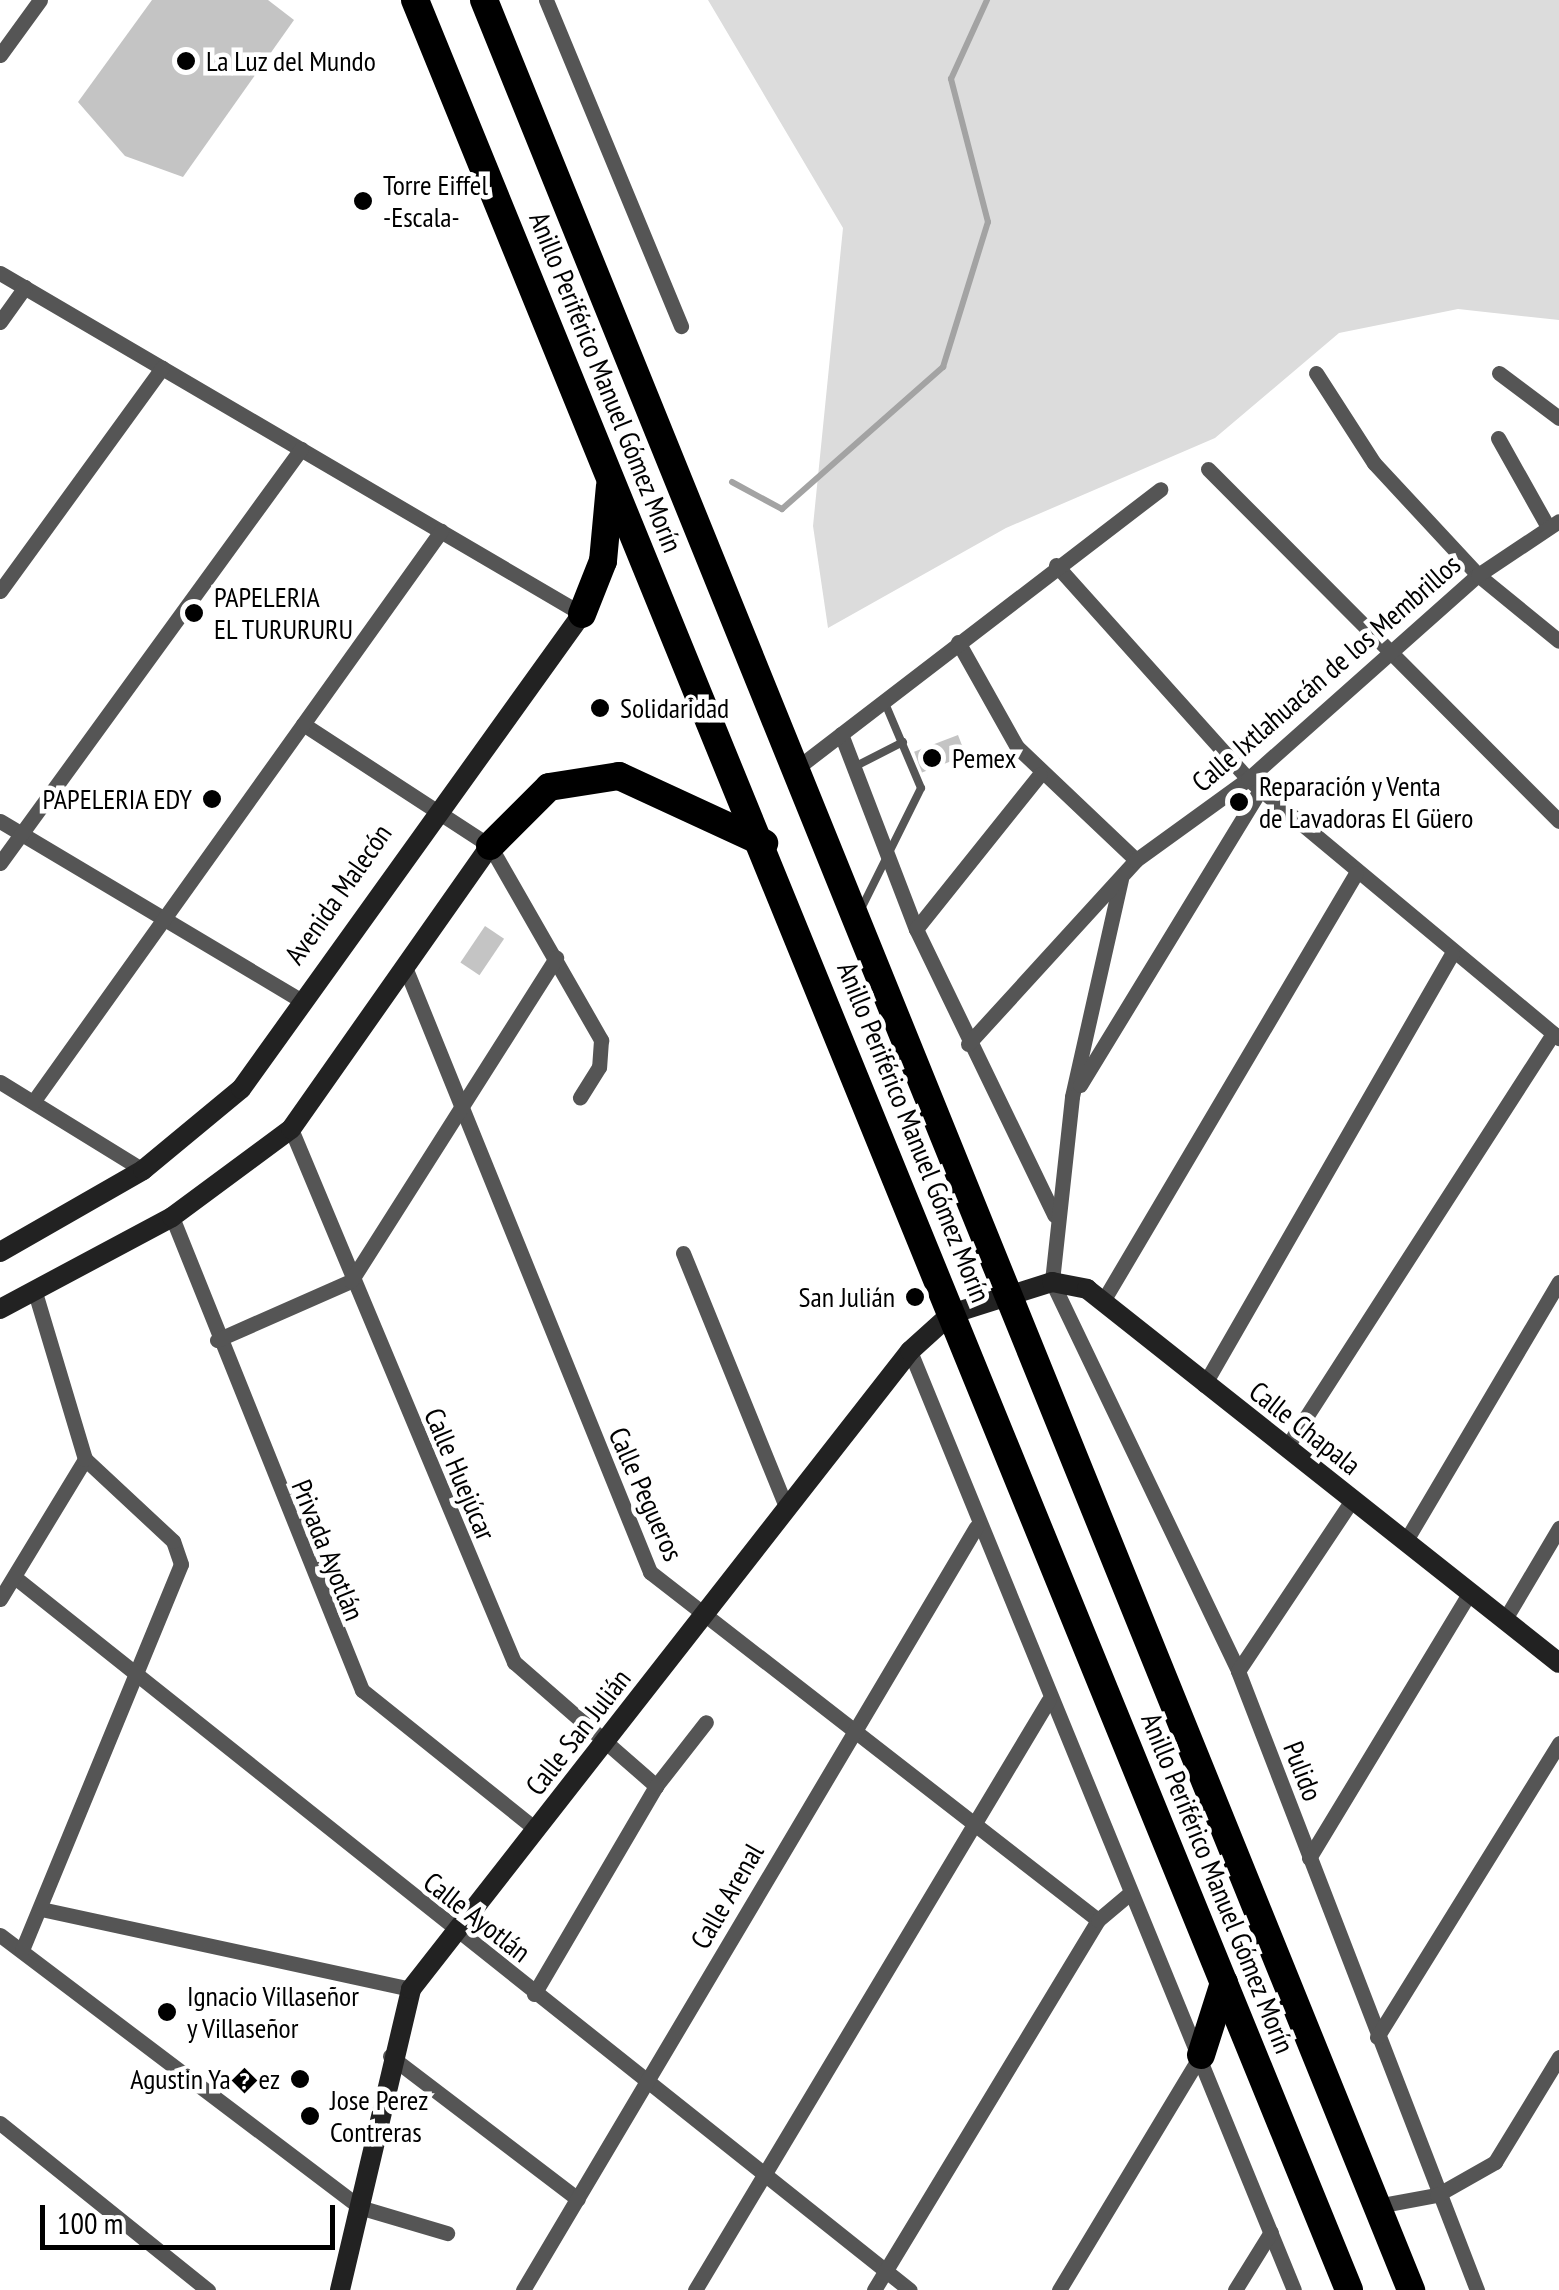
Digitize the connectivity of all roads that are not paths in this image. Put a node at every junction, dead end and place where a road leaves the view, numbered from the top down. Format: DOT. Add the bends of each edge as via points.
graph roads {
  1 [pos="40,0"];
  2 [pos="415,0"];
  3 [pos="484,0"];
  4 [pos="546,0"];
  5 [pos="0,55"];
  6 [pos="0,273"];
  7 [pos="24,288"];
  8 [pos="0,322"];
  9 [pos="681,326"];
  10 [pos="162,368"];
  11 [pos="1498,373"];
  12 [pos="1316,374"];
  13 [pos="1559,418"];
  14 [pos="1498,438"];
  15 [pos="301,449"];
  16 [pos="1208,468"];
  17 [pos="610,479"];
  18 [pos="1160,489"];
  19 [pos="1554,524"];
  20 [pos="440,531"];
  21 [pos="1056,565"];
  22 [pos="1478,574"];
  23 [pos="0,591"];
  24 [pos="582,614"];
  25 [pos="958,642"];
  26 [pos="1559,642"];
  27 [pos="1382,652"];
  28 [pos="884,700"];
  29 [pos="303,724"];
  30 [pos="841,734"];
  31 [pos="903,742"];
  32 [pos="854,767"];
  33 [pos="798,768"];
  34 [pos="1040,774"];
  35 [pos="1254,785"];
  36 [pos="438,808"];
  37 [pos="0,821"];
  38 [pos="1559,821"];
  39 [pos="22,834"];
  40 [pos="764,843"];
  41 [pos="490,846"];
  42 [pos="890,852"];
  43 [pos="1136,860"];
  44 [pos="0,863"];
  45 [pos="1356,872"];
  46 [pos="1121,879"];
  47 [pos="165,917"];
  48 [pos="856,919"];
  49 [pos="916,929"];
  50 [pos="1452,953"];
  51 [pos="556,958"];
  52 [pos="405,967"];
  53 [pos="302,1001"];
  54 [pos="1556,1035"];
  55 [pos="968,1044"];
  56 [pos="0,1082"];
  57 [pos="1072,1097"];
  58 [pos="580,1098"];
  59 [pos="33,1102"];
  60 [pos="462,1110"];
  61 [pos="291,1129"];
  62 [pos="144,1170"];
  63 [pos="1054,1215"];
  64 [pos="172,1218"];
  65 [pos="0,1252"];
  66 [pos="682,1253"];
  67 [pos="350,1282"];
  68 [pos="1052,1282"];
  69 [pos="1559,1282"];
  70 [pos="34,1290"];
  71 [pos="1003,1296"];
  72 [pos="1103,1301"];
  73 [pos="0,1309"];
  74 [pos="951,1314"];
  75 [pos="217,1340"];
  76 [pos="910,1351"];
  77 [pos="1204,1384"];
  78 [pos="1286,1448"];
  79 [pos="85,1459"];
  80 [pos="1352,1500"];
  81 [pos="787,1509"];
  82 [pos="976,1527"];
  83 [pos="1559,1528"];
  84 [pos="1406,1542"];
  85 [pos="16,1579"];
  86 [pos="1470,1592"];
  87 [pos="0,1599"];
  88 [pos="702,1617"];
  89 [pos="1504,1619"];
  90 [pos="1559,1663"];
  91 [pos="1238,1671"];
  92 [pos="134,1674"];
  93 [pos="1048,1701"];
  94 [pos="706,1722"];
  95 [pos="850,1736"];
  96 [pos="1559,1743"];
  97 [pos="604,1744"];
  98 [pos="656,1786"];
  99 [pos="976,1827"];
  100 [pos="537,1830"];
  101 [pos="1310,1858"];
  102 [pos="1127,1896"];
  103 [pos="41,1909"];
  104 [pos="1098,1920"];
  105 [pos="455,1933"];
  106 [pos="0,1936"];
  107 [pos="22,1950"];
  108 [pos="1224,1983"];
  109 [pos="411,1989"];
  110 [pos="534,1994"];
  111 [pos="1377,2037"];
  112 [pos="1201,2055"];
  113 [pos="390,2056"];
  114 [pos="1559,2057"];
  115 [pos="647,2083"];
  116 [pos="0,2123"];
  117 [pos="765,2176"];
  118 [pos="1437,2195"];
  119 [pos="578,2198"];
  120 [pos="1377,2206"];
  121 [pos="359,2207"];
  122 [pos="1271,2232"];
  123 [pos="447,2233"];
  124 [pos="885,2272"];
  125 [pos="208,2290"];
  126 [pos="340,2290"];
  127 [pos="523,2290"];
  128 [pos="695,2290"];
  129 [pos="874,2290"];
  130 [pos="910,2290"];
  131 [pos="1059,2290"];
  132 [pos="1235,2290"];
  133 [pos="1294,2290"];
  134 [pos="1349,2290"];
  135 [pos="1411,2290"];
  136 [pos="1477,2290"];
  1 -- 5 [label="street"];
  2 -- 17 [label="highway, Anillo Periférico Manuel Gómez Morín"];
  3 -- 33 [label="highway, Anillo Periférico Manuel Gómez Morín"];
  4 -- 9 [label="street"];
  6 -- 7 [label="street"];
  7 -- 8 [label="street"];
  7 -- 10 [label="street"];
  10 -- 15 [label="street"];
  10 -- 23 [label="street"];
  11 -- 13 [label="street"];
  12 -- 22 [label="street" via="1374,463"];
  14 -- 19 [label="street"];
  15 -- 20 [label="street"];
  15 -- 39 [label="street"];
  16 -- 27 [label="street"];
  17 -- 24 [label="highway, Avenida Malecón" via="603,561"];
  17 -- 40 [label="highway, Anillo Periférico Manuel Gómez Morín"];
  18 -- 21 [label="street"];
  19 -- 22 [label="street, Calle Ixtlahuacán de los Membrillos"];
  20 -- 24 [label="street"];
  20 -- 29 [label="street"];
  21 -- 25 [label="street"];
  21 -- 35 [label="street"];
  22 -- 26 [label="street"];
  22 -- 27 [label="street, Calle Ixtlahuacán de los Membrillos"];
  24 -- 36 [label="street, Avenida Malecón"];
  25 -- 28 [label="street"];
  25 -- 34 [label="street"];
  27 -- 35 [label="street, Calle Ixtlahuacán de los Membrillos"];
  27 -- 38 [label="street"];
  28 -- 30 [label="street"];
  28 -- 31 [label="lane"];
  29 -- 36 [label="street"];
  29 -- 47 [label="street"];
  30 -- 32 [label="street"];
  30 -- 33 [label="street"];
  31 -- 32 [label="lane"];
  31 -- 42 [label="lane" via="920,788"];
  32 -- 42 [label="street"];
  33 -- 48 [label="highway, Anillo Periférico Manuel Gómez Morín"];
  34 -- 43 [label="street"];
  34 -- 49 [label="street"];
  35 -- 43 [label="street, Calle Ixtlahuacán de los Membrillos"];
  35 -- 45 [label="street"];
  35 -- 57 [label="street"];
  36 -- 41 [label="street"];
  36 -- 53 [label="street, Avenida Malecón"];
  37 -- 39 [label="street"];
  39 -- 44 [label="street"];
  39 -- 47 [label="street"];
  40 -- 41 [label="highway" via="619,776 549,787"];
  40 -- 74 [label="highway, Anillo Periférico Manuel Gómez Morín"];
  41 -- 51 [label="street"];
  41 -- 52 [label="street"];
  42 -- 48 [label="lane"];
  42 -- 49 [label="street"];
  43 -- 46 [label="street, Calle Ixtlahuacán de los Membrillos"];
  45 -- 50 [label="street"];
  45 -- 72 [label="street"];
  46 -- 55 [label="street, Calle Ixtlahuacán de los Membrillos"];
  46 -- 57 [label="street"];
  47 -- 53 [label="street"];
  47 -- 59 [label="street"];
  48 -- 71 [label="highway, Anillo Periférico Manuel Gómez Morín"];
  49 -- 55 [label="street"];
  50 -- 54 [label="street"];
  50 -- 77 [label="street"];
  51 -- 58 [label="street" via="604,1054"];
  51 -- 60 [label="street"];
  52 -- 60 [label="street, Calle Pegueros"];
  52 -- 61 [label="street"];
  53 -- 62 [label="street, Avenida Malecón" via="241,1089"];
  54 -- 78 [label="street"];
  55 -- 63 [label="street"];
  56 -- 59 [label="street"];
  57 -- 63 [label="street"];
  59 -- 62 [label="street"];
  60 -- 67 [label="street"];
  60 -- 88 [label="street, Calle Pegueros" via="639,1554"];
  61 -- 64 [label="street"];
  61 -- 67 [label="street, Calle Huejúcar"];
  62 -- 65 [label="street, Avenida Malecón"];
  63 -- 68 [label="street"];
  64 -- 70 [label="street"];
  64 -- 75 [label="street, Privada Ayotlán"];
  66 -- 81 [label="street"];
  67 -- 75 [label="street"];
  67 -- 97 [label="street, Calle Huejúcar" via="514,1662"];
  68 -- 71 [label="street"];
  68 -- 72 [label="street, Calle Chapala"];
  68 -- 91 [label="street, Pulido"];
  69 -- 84 [label="street"];
  70 -- 73 [label="street"];
  70 -- 79 [label="street"];
  71 -- 74 [label="street, Calle San Julián"];
  71 -- 120 [label="highway, Anillo Periférico Manuel Gómez Morín"];
  72 -- 77 [label="street, Calle Chapala"];
  74 -- 76 [label="street, Calle San Julián"];
  74 -- 108 [label="highway, Anillo Periférico Manuel Gómez Morín"];
  75 -- 100 [label="street, Privada Ayotlán" via="362,1690"];
  76 -- 81 [label="street, Calle San Julián"];
  76 -- 82 [label="street"];
  77 -- 78 [label="street, Calle Chapala"];
  78 -- 80 [label="street, Calle Chapala"];
  79 -- 85 [label="street"];
  79 -- 92 [label="street" via="181,1552"];
  80 -- 84 [label="street, Calle Chapala"];
  80 -- 91 [label="street"];
  81 -- 88 [label="street, Calle San Julián"];
  82 -- 93 [label="street"];
  82 -- 95 [label="street, Calle Arenal"];
  83 -- 89 [label="street"];
  84 -- 86 [label="street, Calle Chapala"];
  85 -- 87 [label="street"];
  85 -- 92 [label="street, Calle Ayotlán"];
  86 -- 89 [label="street, Calle Chapala"];
  86 -- 101 [label="street"];
  88 -- 95 [label="street, Calle Pegueros"];
  88 -- 97 [label="street, Calle San Julián"];
  89 -- 90 [label="street, Calle Chapala"];
  91 -- 101 [label="street, Pulido"];
  92 -- 103 [label="street"];
  92 -- 105 [label="street, Calle Ayotlán"];
  93 -- 99 [label="street"];
  93 -- 102 [label="street"];
  94 -- 98 [label="street"];
  95 -- 99 [label="street, Calle Pegueros"];
  95 -- 115 [label="street, Calle Arenal"];
  96 -- 111 [label="street"];
  97 -- 98 [label="street, Calle Huejúcar"];
  97 -- 100 [label="street, Calle San Julián"];
  98 -- 110 [label="street"];
  99 -- 104 [label="street, Calle Pegueros"];
  99 -- 117 [label="street"];
  100 -- 105 [label="street, Calle San Julián"];
  101 -- 111 [label="street, Pulido"];
  102 -- 104 [label="street"];
  102 -- 112 [label="street"];
  103 -- 107 [label="street"];
  103 -- 109 [label="street"];
  104 -- 124 [label="street"];
  105 -- 109 [label="street, Calle San Julián"];
  105 -- 110 [label="street, Calle Ayotlán"];
  106 -- 107 [label="street"];
  107 -- 121 [label="street"];
  108 -- 112 [label="highway"];
  108 -- 134 [label="highway, Anillo Periférico Manuel Gómez Morín"];
  109 -- 113 [label="street, Calle San Julián"];
  110 -- 115 [label="street, Calle Ayotlán"];
  111 -- 118 [label="street, Pulido"];
  112 -- 122 [label="street"];
  112 -- 131 [label="street"];
  113 -- 119 [label="street"];
  113 -- 121 [label="street, Calle San Julián"];
  114 -- 118 [label="street" via="1495,2162"];
  115 -- 117 [label="street, Calle Ayotlán"];
  115 -- 119 [label="street, Calle Arenal"];
  116 -- 125 [label="street"];
  117 -- 124 [label="street, Calle Ayotlán"];
  117 -- 128 [label="street"];
  118 -- 120 [label="street"];
  118 -- 136 [label="street, Pulido"];
  119 -- 127 [label="street, Calle Arenal"];
  120 -- 135 [label="highway, Anillo Periférico Manuel Gómez Morín"];
  121 -- 123 [label="street"];
  121 -- 126 [label="street, Calle San Julián"];
  122 -- 132 [label="street"];
  122 -- 133 [label="street"];
  124 -- 129 [label="street"];
  124 -- 130 [label="street, Calle Ayotlán"];
}
